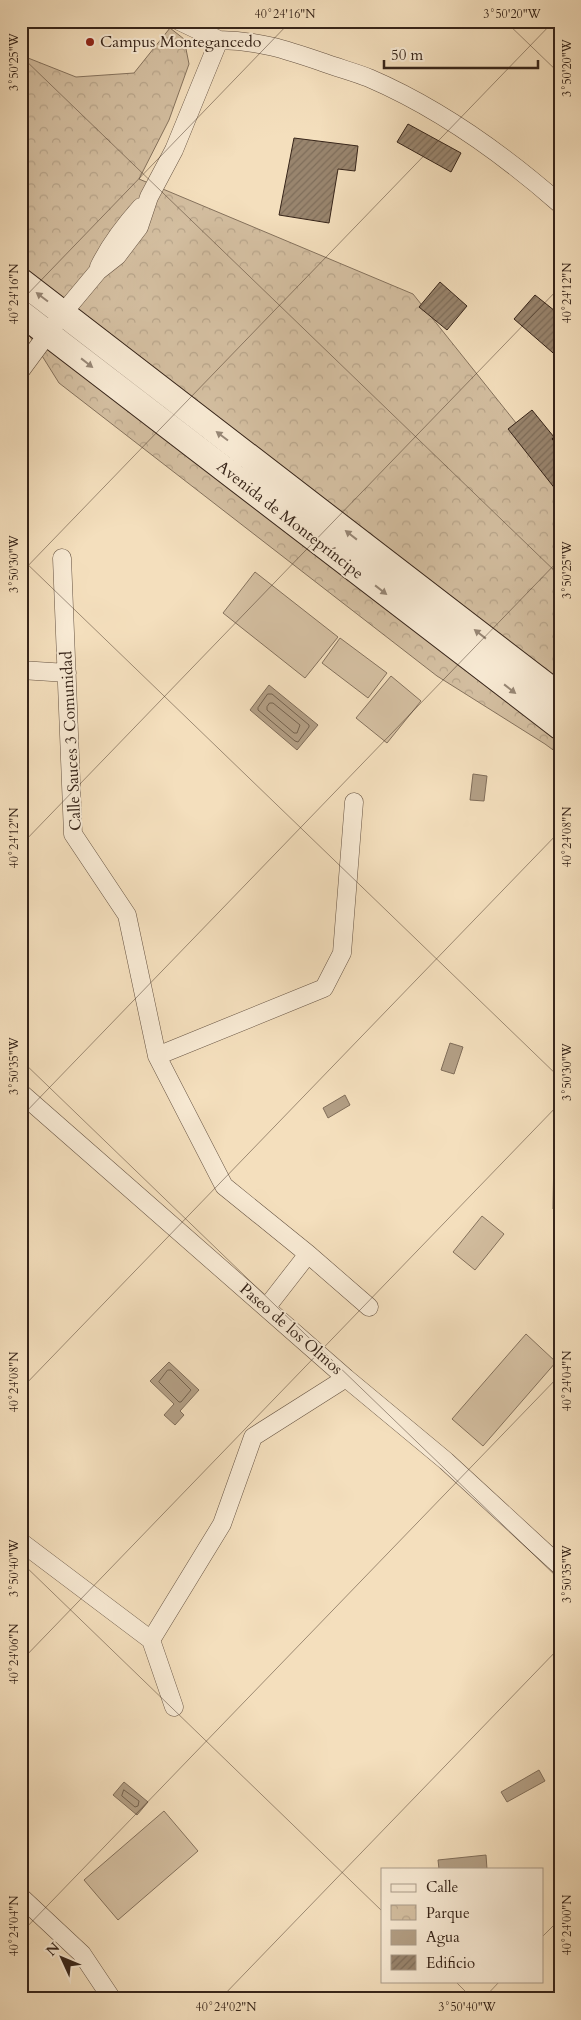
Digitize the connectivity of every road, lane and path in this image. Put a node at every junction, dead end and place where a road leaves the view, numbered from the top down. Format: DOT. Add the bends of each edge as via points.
graph roads {
  1 [pos="179,21"];
  2 [pos="219,40"];
  3 [pos="560,204"];
  4 [pos="21,281"];
  5 [pos="21,313"];
  6 [pos="63,313"];
  7 [pos="48,333"];
  8 [pos="21,370"];
  9 [pos="62,558"];
  10 [pos="21,670"];
  11 [pos="67,673"];
  12 [pos="560,696"];
  13 [pos="560,727"];
  14 [pos="354,802"];
  15 [pos="157,1056"];
  16 [pos="21,1093"];
  17 [pos="308,1254"];
  18 [pos="369,1307"];
  19 [pos="266,1308"];
  20 [pos="346,1378"];
  21 [pos="21,1542"];
  22 [pos="560,1566"];
  23 [pos="151,1640"];
  24 [pos="174,1707"];
  25 [pos="21,1896"];
  26 [pos="112,1999"];
  1 -- 2 [label="street"];
  2 -- 3 [label="street" via="247,40 274,46 369,78 423,105 476,138"];
  2 -- 6 [label="street" via="174,150 149,197 139,227 117,256 98,271"];
  6 -- 4 [label="street, Avenida de Montepríncipe, one-way"];
  5 -- 7 [label="street, Avenida de Montepríncipe"];
  6 -- 7 [label="street"];
  12 -- 6 [label="street, Avenida de Montepríncipe, one-way"];
  7 -- 8 [label="street"];
  7 -- 13 [label="street, Avenida de Montepríncipe, one-way"];
  9 -- 11 [label="street, Calle Sauces 3 Comunidad"];
  10 -- 11 [label="street"];
  11 -- 15 [label="street, Calle Sauces 3 Comunidad" via="73,834 127,916"];
  14 -- 15 [label="street" via="342,953 324,988"];
  15 -- 17 [label="street, Calle Sauces 3 Comunidad" via="224,1186"];
  16 -- 19 [label="street, Paseo de los Olmos"];
  17 -- 18 [label="street, Calle Sauces 3 Comunidad"];
  17 -- 19 [label="street"];
  19 -- 20 [label="street, Paseo de los Olmos"];
  20 -- 22 [label="street, Paseo de los Olmos" via="446,1461"];
  20 -- 23 [label="street" via="253,1437 222,1524"];
  21 -- 23 [label="street"];
  23 -- 24 [label="street"];
  25 -- 26 [label="street" via="82,1954"];
}
